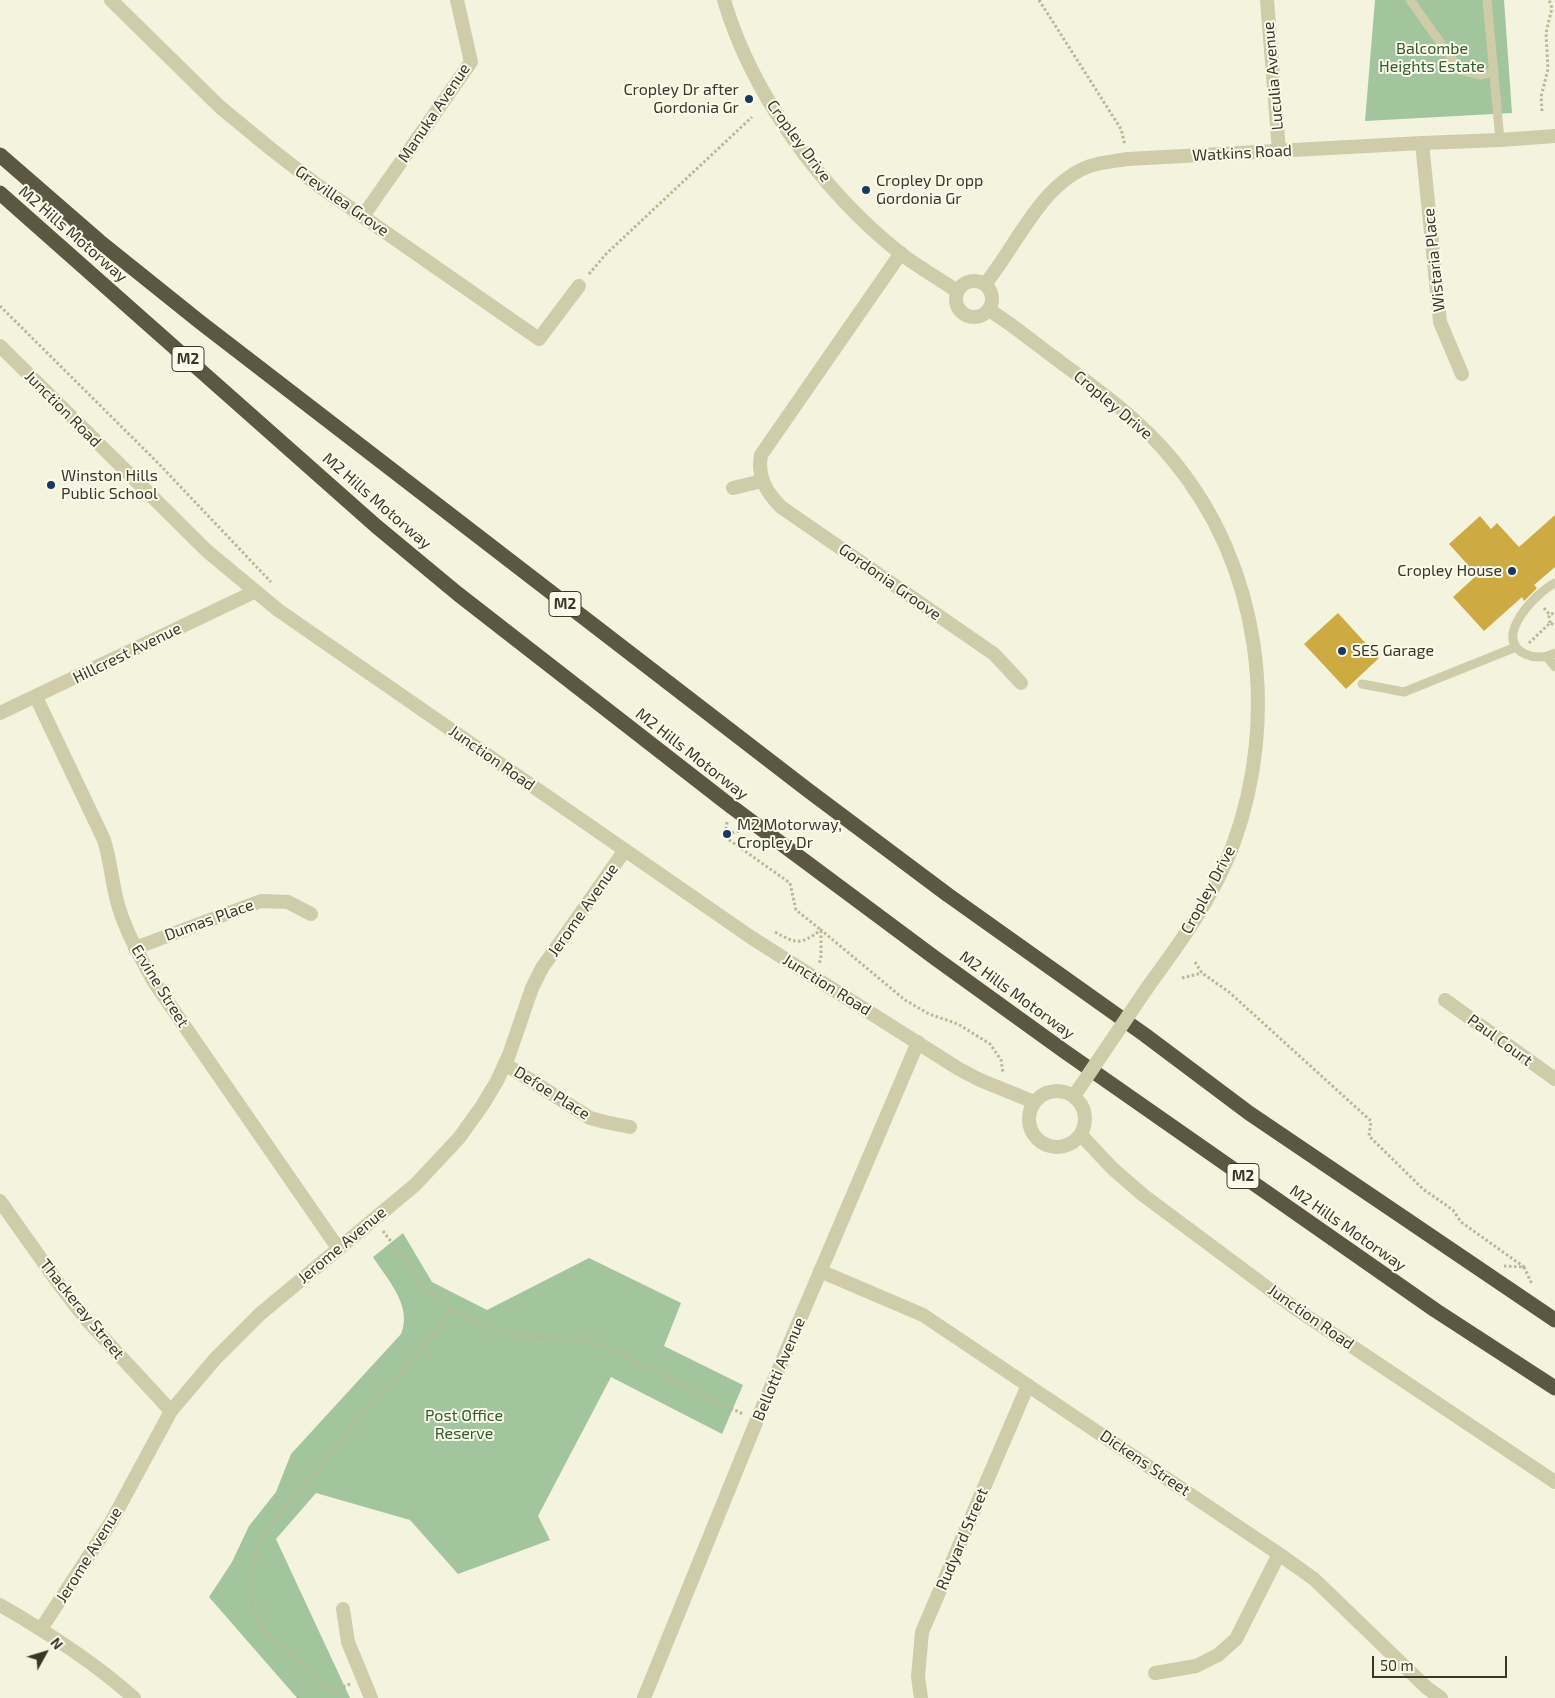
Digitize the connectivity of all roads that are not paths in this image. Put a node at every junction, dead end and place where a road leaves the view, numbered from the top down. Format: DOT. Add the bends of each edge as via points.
graph roads {
  1 [pos="111,0"];
  2 [pos="457,0"];
  3 [pos="724,0"];
  4 [pos="1267,0"];
  5 [pos="1410,0"];
  6 [pos="1487,0"];
  7 [pos="1493,72"];
  8 [pos="1555,136"];
  9 [pos="1500,140"];
  10 [pos="1422,143"];
  11 [pos="1279,151"];
  12 [pos="0,155"];
  13 [pos="0,193"];
  14 [pos="363,216"];
  15 [pos="901,253"];
  16 [pos="985,284"];
  17 [pos="579,286"];
  18 [pos="957,290"];
  19 [pos="989,310"];
  20 [pos="0,346"];
  21 [pos="1462,374"];
  22 [pos="762,481"];
  23 [pos="733,488"];
  24 [pos="1555,583"];
  25 [pos="254,592"];
  26 [pos="1518,649"];
  27 [pos="1551,655"];
  28 [pos="1555,667"];
  29 [pos="1021,682"];
  30 [pos="1362,684"];
  31 [pos="36,697"];
  32 [pos="0,713"];
  33 [pos="625,850"];
  34 [pos="311,914"];
  35 [pos="135,948"];
  36 [pos="1445,1000"];
  37 [pos="918,1042"];
  38 [pos="505,1064"];
  39 [pos="1555,1079"];
  40 [pos="1074,1096"];
  41 [pos="1034,1102"];
  42 [pos="630,1127"];
  43 [pos="1081,1135"];
  44 [pos="0,1201"];
  45 [pos="338,1248"];
  46 [pos="820,1271"];
  47 [pos="1555,1320"];
  48 [pos="1028,1384"];
  49 [pos="1555,1388"];
  50 [pos="171,1411"];
  51 [pos="1555,1482"];
  52 [pos="1279,1554"];
  53 [pos="0,1605"];
  54 [pos="343,1609"];
  55 [pos="41,1629"];
  56 [pos="1155,1674"];
  57 [pos="134,1698"];
  58 [pos="371,1698"];
  59 [pos="644,1698"];
  60 [pos="921,1698"];
  61 [pos="1441,1698"];
  1 -- 14 [label="street, Grevillea Grove" via="220,107 316,184"];
  2 -- 14 [label="street, Manuka Avenue" via="470,62"];
  3 -- 15 [label="street, Cropley Drive" via="750,65 792,137 847,204"];
  4 -- 11 [label="street, Luculia Avenue"];
  5 -- 7 [label="lane" via="1460,70 1481,75"];
  6 -- 7 [label="lane"];
  7 -- 9 [label="lane"];
  8 -- 9 [label="street, Watkins Road"];
  9 -- 10 [label="street, Watkins Road"];
  10 -- 11 [label="street, Watkins Road"];
  10 -- 21 [label="street, Wistaria Place" via="1440,322"];
  11 -- 16 [label="street, Watkins Road" via="1128,160 1089,167 1060,184 1037,210"];
  12 -- 47 [label="highway, M2 Hills Motorway / M2" via="200,322 817,797 1249,1113"];
  13 -- 49 [label="highway, M2 Hills Motorway / M2" via="384,532 458,594 728,804 1064,1051 1434,1310"];
  14 -- 17 [label="street, Grevillea Grove" via="539,339"];
  15 -- 18 [label="street, Cropley Drive"];
  15 -- 22 [label="street" via="761,455"];
  16 -- 18 [label="street" via="972,280"];
  16 -- 19 [label="street" via="992,299"];
  18 -- 19 [label="street" via="956,302 961,313 972,318"];
  19 -- 40 [label="street, Cropley Drive, bridge" via="1101,391 1173,460 1194,488 1226,550 1248,612 1254,645 1259,706 1253,775 1226,862 1198,916"];
  20 -- 25 [label="street, Junction Road" via="207,551"];
  22 -- 23 [label="street"];
  22 -- 29 [label="street, Gordonia Groove" via="770,496 781,506 994,654"];
  24 -- 26 [label="lane" via="1535,598 1519,617 1513,638"];
  25 -- 31 [label="street, Hillcrest Avenue"];
  25 -- 33 [label="street, Junction Road"];
  26 -- 27 [label="lane" via="1531,656"];
  26 -- 30 [label="lane" via="1404,692"];
  27 -- 28 [label="lane"];
  31 -- 32 [label="street, Hillcrest Avenue"];
  31 -- 35 [label="street, Ervine Street" via="104,840 119,909"];
  33 -- 37 [label="street, Junction Road" via="811,976"];
  33 -- 38 [label="street, Jerome Avenue" via="542,968"];
  34 -- 35 [label="street, Dumas Place" via="288,902 261,901"];
  35 -- 45 [label="street, Ervine Street" via="154,982"];
  36 -- 39 [label="street, Paul Court"];
  37 -- 41 [label="street, Junction Road" via="980,1080"];
  37 -- 46 [label="street, Bellotti Avenue"];
  38 -- 42 [label="street, Defoe Place" via="590,1118"];
  38 -- 45 [label="street, Jerome Avenue" via="482,1106 446,1153 415,1185"];
  40 -- 41 [label="street" via="1048,1092"];
  40 -- 43 [label="street" via="1084,1109"];
  41 -- 43 [label="street" via="1028,1119 1034,1136 1040,1142 1058,1148 1075,1142"];
  43 -- 51 [label="street, Junction Road" via="1143,1195 1296,1309"];
  44 -- 50 [label="street, Thackeray Street" via="86,1318"];
  45 -- 50 [label="street, Jerome Avenue" via="239,1333"];
  46 -- 48 [label="street, Dickens Street" via="923,1315"];
  46 -- 59 [label="street, Bellotti Avenue"];
  48 -- 52 [label="street, Dickens Street"];
  48 -- 60 [label="street, Rudyard Street" via="922,1632 918,1677"];
  50 -- 55 [label="street, Jerome Avenue" via="111,1522"];
  52 -- 56 [label="street" via="1236,1639 1218,1655 1196,1666"];
  52 -- 61 [label="street, Dickens Street" via="1314,1578"];
  53 -- 55 [label="street"];
  54 -- 58 [label="street" via="348,1642"];
  55 -- 57 [label="street" via="112,1678"];
}
